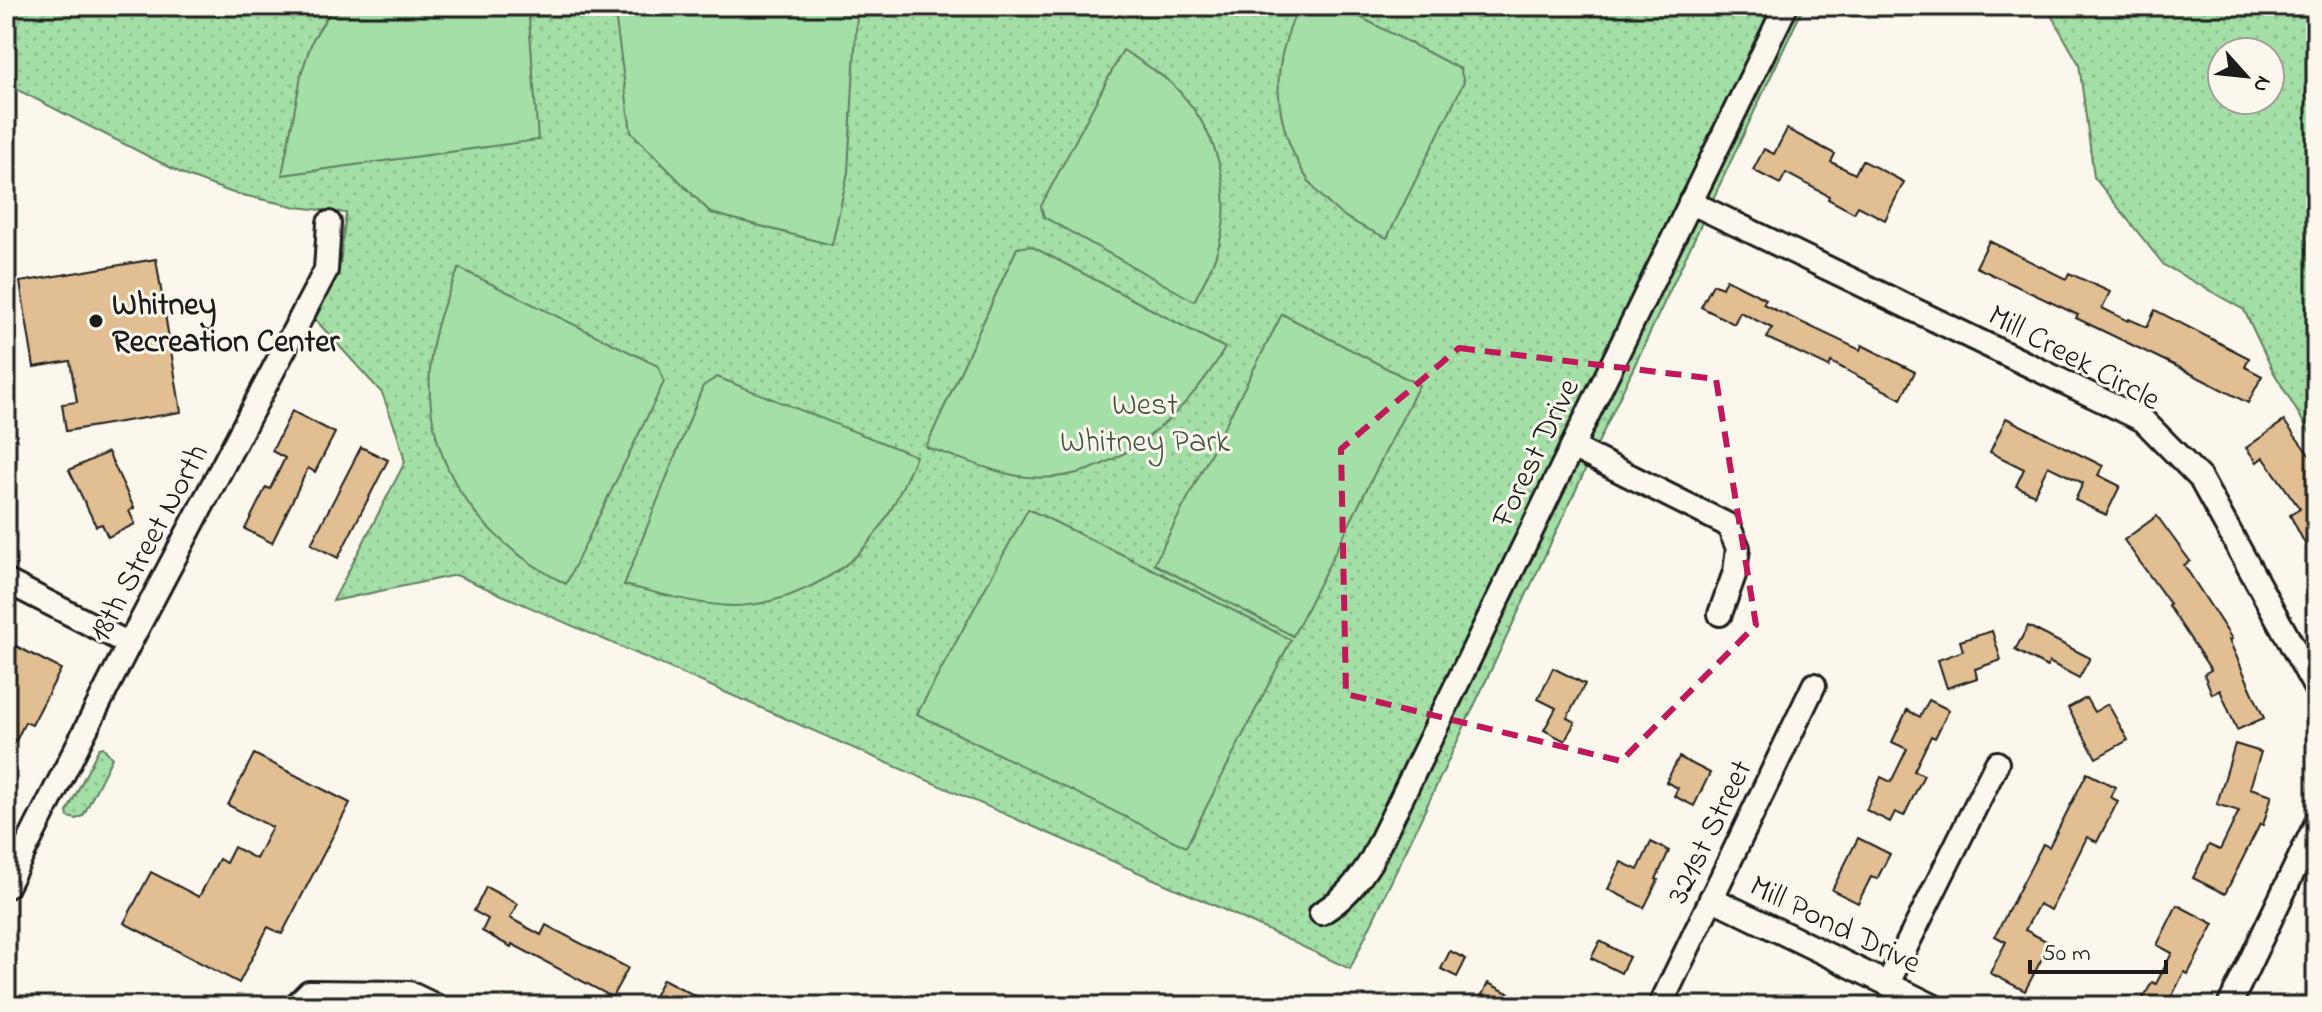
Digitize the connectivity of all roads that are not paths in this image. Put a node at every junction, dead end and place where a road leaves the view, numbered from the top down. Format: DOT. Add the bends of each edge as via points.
graph roads {
  1 [pos="1786,6"];
  2 [pos="1690,202"];
  3 [pos="329,223"];
  4 [pos="1572,447"];
  5 [pos="6,581"];
  6 [pos="1720,614"];
  7 [pos="129,644"];
  8 [pos="1814,685"];
  9 [pos="2316,689"];
  10 [pos="1997,763"];
  11 [pos="2316,824"];
  12 [pos="6,887"];
  13 [pos="1711,898"];
  14 [pos="1321,913"];
  15 [pos="1888,983"];
  16 [pos="295,1006"];
  17 [pos="436,1006"];
  18 [pos="1660,1006"];
  19 [pos="1933,1006"];
  20 [pos="2229,1006"];
  1 -- 2 [label="street, Forest Drive"];
  2 -- 4 [label="street, Forest Drive"];
  2 -- 9 [label="street, Mill Creek Circle" via="2143,420 2200,478"];
  3 -- 7 [label="street, 18th Street North" via="326,270"];
  4 -- 6 [label="street" via="1728,525 1738,548"];
  4 -- 14 [label="street, Forest Drive" via="1371,861 1357,883"];
  5 -- 7 [label="street"];
  7 -- 12 [label="street, 18th Street North"];
  8 -- 13 [label="street, 321st Street"];
  10 -- 15 [label="street"];
  11 -- 20 [label="street"];
  13 -- 15 [label="street, Mill Pond Drive"];
  13 -- 18 [label="street, 321st Street"];
  15 -- 19 [label="street, Mill Pond Drive"];
  16 -- 17 [label="street" via="309,992 409,993"];
}
